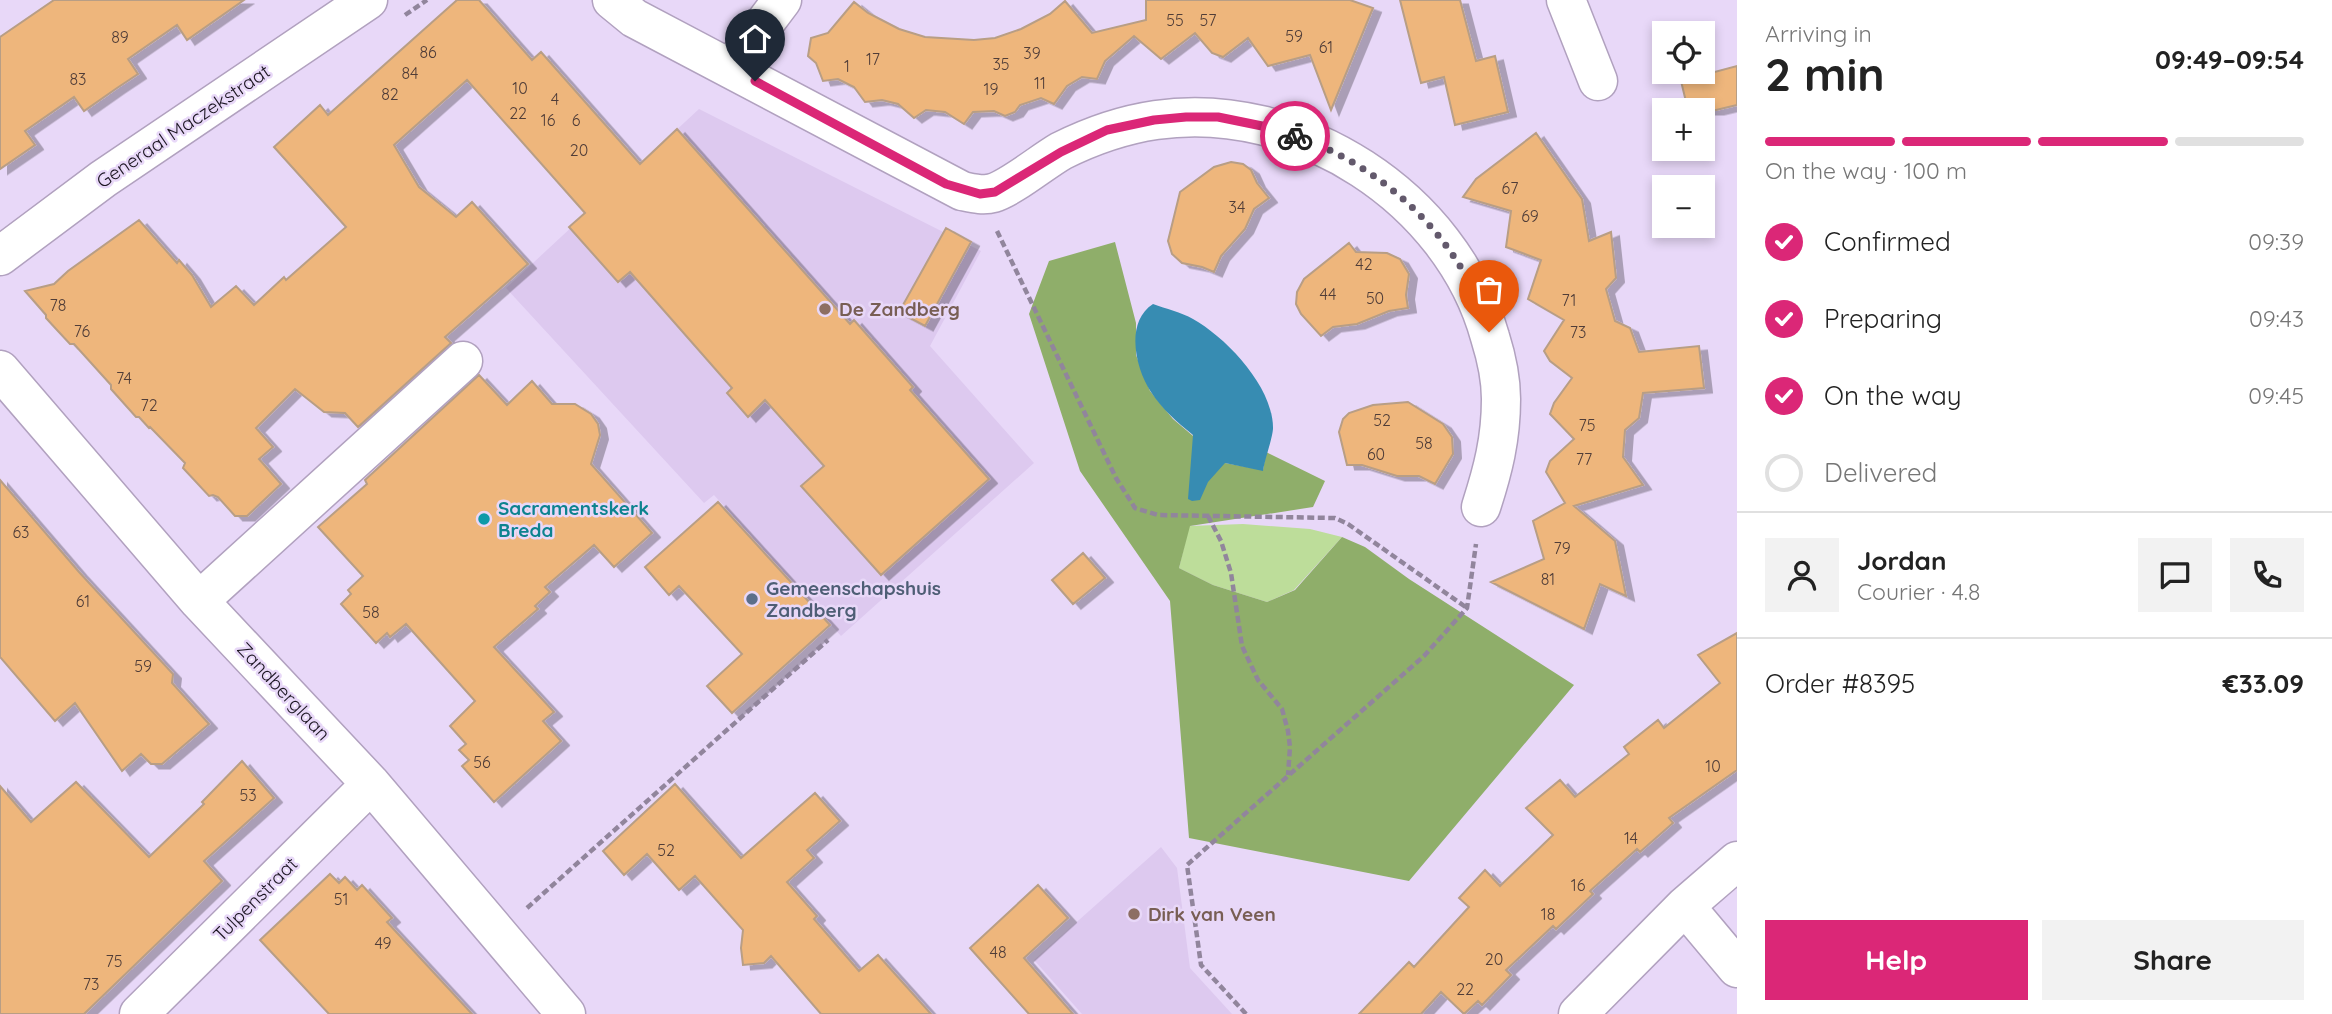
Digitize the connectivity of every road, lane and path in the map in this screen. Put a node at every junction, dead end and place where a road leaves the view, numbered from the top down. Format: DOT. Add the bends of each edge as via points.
graph roads {
  1 [pos="368,0"];
  2 [pos="612,0"];
  3 [pos="782,0"];
  4 [pos="1566,0"];
  5 [pos="731,68"];
  6 [pos="1598,81"];
  7 [pos="980,194"];
  8 [pos="0,256"];
  9 [pos="463,362"];
  10 [pos="0,370"];
  11 [pos="1481,507"];
  12 [pos="1208,516"];
  13 [pos="199,601"];
  14 [pos="1467,608"];
  15 [pos="828,640"];
  16 [pos="1288,776"];
  17 [pos="371,784"];
  18 [pos="1737,861"];
  19 [pos="1685,906"];
  20 [pos="497,934"];
  21 [pos="1737,968"];
  22 [pos="139,1014"];
  23 [pos="566,1014"];
  24 [pos="1246,1014"];
  25 [pos="1578,1014"];
  1 -- 8 [label="street, Generaal Maczekstraat" via="103,179"];
  2 -- 5 [label="street" via="634,18"];
  3 -- 5 [label="street"];
  4 -- 6 [label="street"];
  5 -- 7 [label="street" via="946,184"];
  7 -- 11 [label="street" via="995,192 1107,130 1186,117 1218,117 1267,127 1350,160 1418,213 1444,244 1483,310 1502,397 1497,455"];
  7 -- 12 [label="path" via="1116,478 1135,508 1158,515"];
  9 -- 13 [label="street"];
  10 -- 13 [label="street, Zandberglaan"];
  11 -- 14 [label="path"];
  12 -- 14 [label="path" via="1335,518"];
  12 -- 16 [label="path" via="1231,573 1242,646 1258,680 1282,709 1289,739"];
  13 -- 17 [label="street, Zandberglaan"];
  14 -- 16 [label="path" via="1424,656"];
  15 -- 20 [label="path"];
  16 -- 24 [label="path" via="1187,864 1201,965"];
  17 -- 20 [label="street, Zandberglaan"];
  17 -- 22 [label="street, Tulpenstraat"];
  18 -- 19 [label="street"];
  19 -- 21 [label="street"];
  19 -- 25 [label="street"];
  20 -- 23 [label="street, Zandberglaan"];
}
